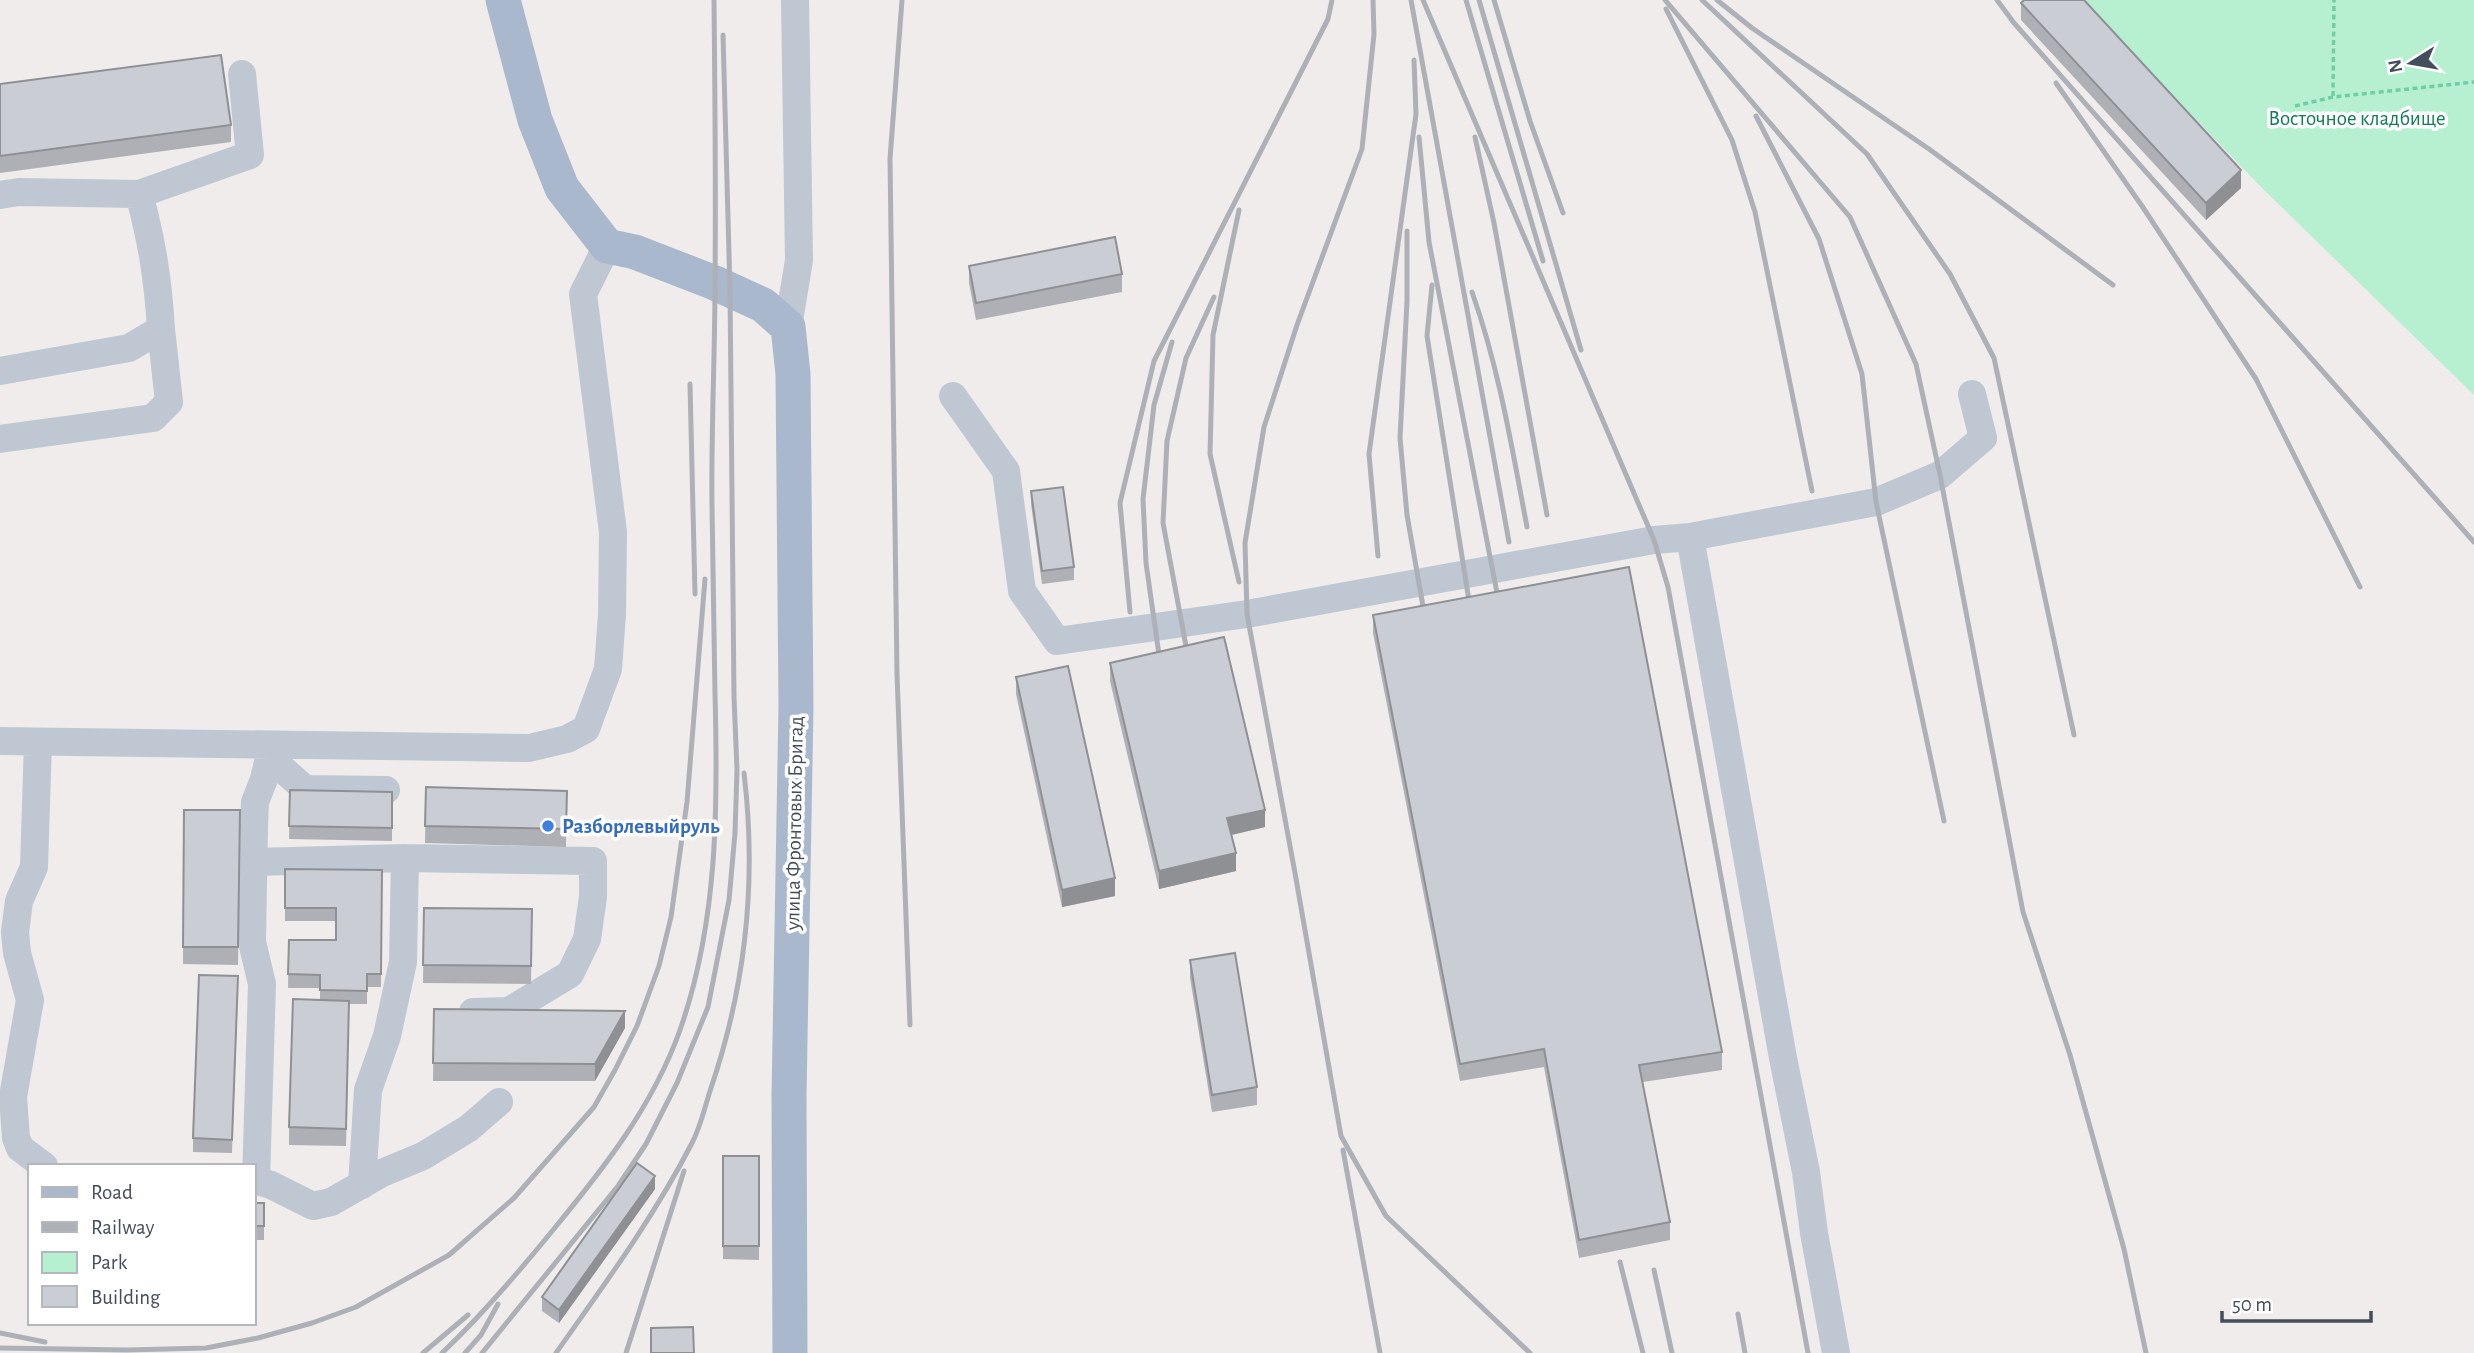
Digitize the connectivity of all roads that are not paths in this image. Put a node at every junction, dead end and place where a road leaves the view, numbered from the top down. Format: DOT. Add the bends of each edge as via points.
graph roads {
  1 [pos="503,0"];
  2 [pos="795,0"];
  3 [pos="242,74"];
  4 [pos="139,194"];
  5 [pos="0,195"];
  6 [pos="607,246"];
  7 [pos="776,316"];
  8 [pos="161,329"];
  9 [pos="0,371"];
  10 [pos="1972,394"];
  11 [pos="953,396"];
  12 [pos="0,439"];
  13 [pos="1690,537"];
  14 [pos="0,741"];
  15 [pos="38,742"];
  16 [pos="270,751"];
  17 [pos="386,790"];
  18 [pos="405,858"];
  19 [pos="253,862"];
  20 [pos="466,1012"];
  21 [pos="499,1102"];
  22 [pos="41,1164"];
  23 [pos="256,1164"];
  24 [pos="256,1180"];
  25 [pos="362,1185"];
  26 [pos="790,1353"];
  27 [pos="1836,1353"];
  1 -- 6 [label="main road" via="535,120 562,188"];
  2 -- 7 [label="street" via="799,260"];
  3 -- 4 [label="street" via="250,155"];
  4 -- 5 [label="street"];
  4 -- 8 [label="street" via="158,277"];
  6 -- 7 [label="main road" via="687,271"];
  6 -- 16 [label="street" via="583,294 613,532 608,669 586,729 528,748"];
  7 -- 26 [label="main road, улица Фронтовых Бригад" via="793,374 796,707"];
  8 -- 9 [label="street" via="129,348"];
  8 -- 12 [label="street" via="170,402 153,418"];
  10 -- 13 [label="street" via="1983,438 1940,475 1876,502"];
  11 -- 13 [label="street" via="1006,471 1022,592 1057,641 1247,614"];
  13 -- 27 [label="street"];
  14 -- 15 [label="street"];
  15 -- 16 [label="street"];
  15 -- 22 [label="street" via="34,867 19,901 15,932 30,1000 13,1097 20,1148"];
  16 -- 17 [label="street" via="305,789"];
  16 -- 19 [label="street" via="255,802"];
  18 -- 19 [label="street"];
  18 -- 20 [label="street" via="593,862 587,939 570,974 509,1011"];
  18 -- 25 [label="street" via="404,962 390,1026 368,1090"];
  19 -- 23 [label="street" via="252,942 262,984"];
  21 -- 25 [label="street" via="469,1128 423,1156"];
  24 -- 25 [label="street" via="313,1206"];
}
